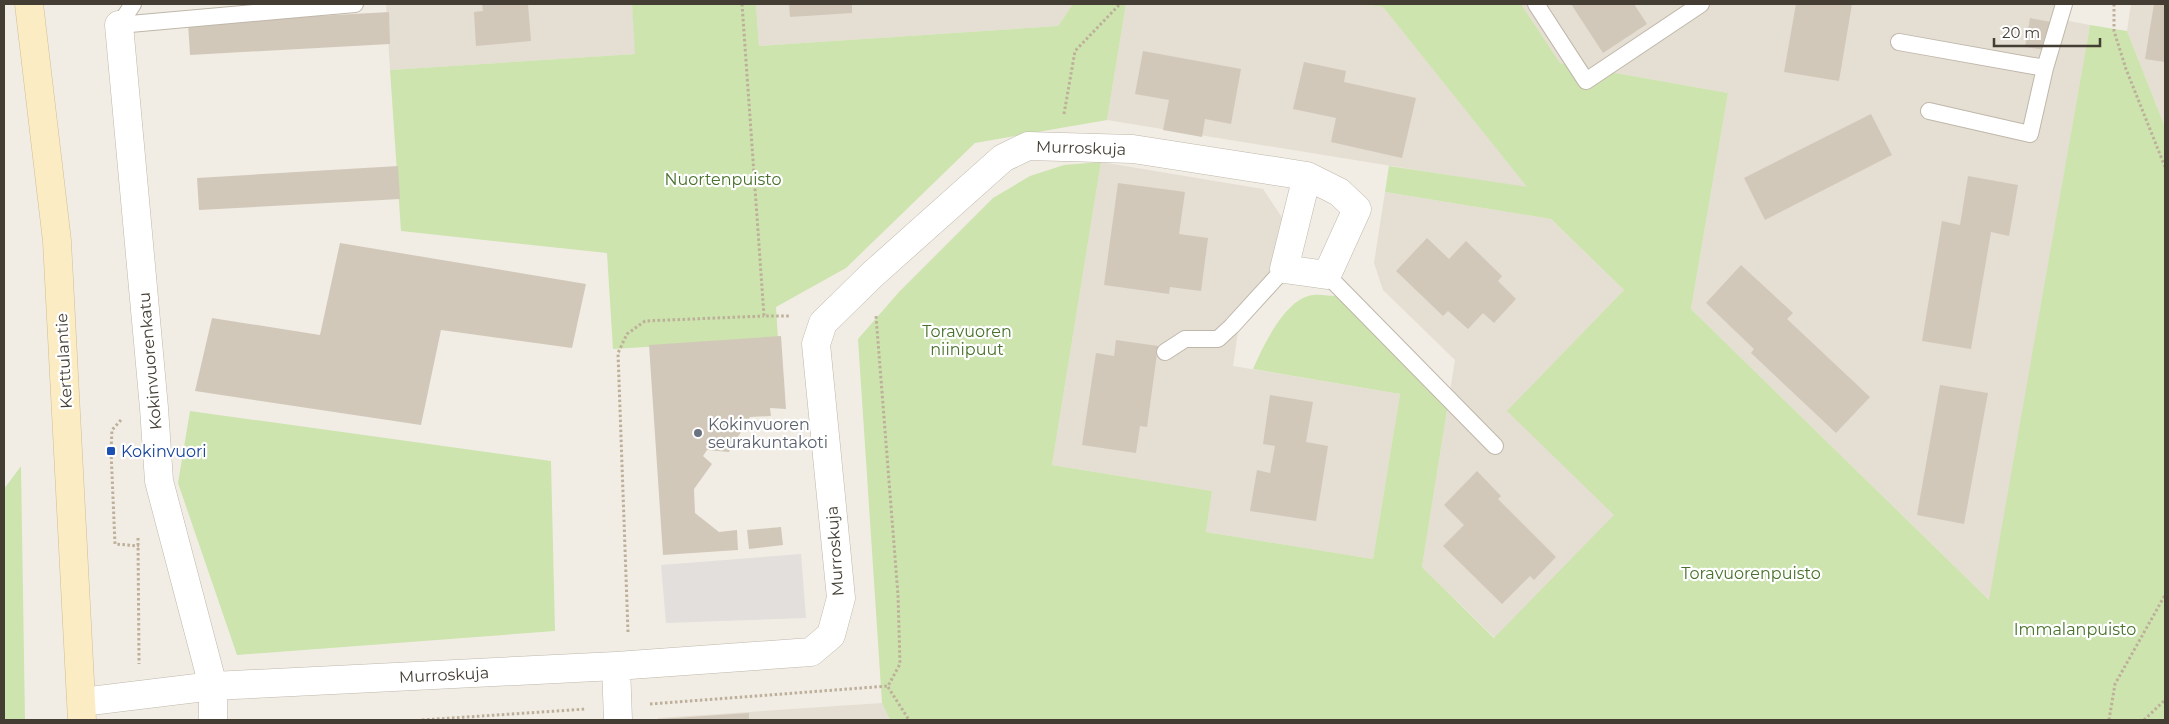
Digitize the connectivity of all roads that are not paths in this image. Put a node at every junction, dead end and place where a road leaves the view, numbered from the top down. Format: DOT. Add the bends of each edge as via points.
graph roads {
  1 [pos="29,4"];
  2 [pos="355,4"];
  3 [pos="1536,4"];
  4 [pos="1701,4"];
  5 [pos="2064,4"];
  6 [pos="126,15"];
  7 [pos="1899,42"];
  8 [pos="2045,68"];
  9 [pos="1929,111"];
  10 [pos="1307,176"];
  11 [pos="1284,269"];
  12 [pos="1328,275"];
  13 [pos="1165,352"];
  14 [pos="1495,446"];
  15 [pos="616,666"];
  16 [pos="213,686"];
  17 [pos="82,711"];
  18 [pos="617,713"];
  19 [pos="213,720"];
  1 -- 17 [label="main road, Kerttulantie" via="57,241"];
  2 -- 6 [label="lane"];
  3 -- 4 [label="lane" via="1586,81"];
  5 -- 8 [label="lane"];
  6 -- 16 [label="street, Kokinvuorenkatu" via="159,481"];
  7 -- 8 [label="lane"];
  8 -- 9 [label="lane" via="2030,134"];
  10 -- 11 [label="street"];
  10 -- 12 [label="street, Murroskuja" via="1339,192 1356,209"];
  10 -- 15 [label="street, Murroskuja" via="1133,149 1028,146 1003,158 823,323 816,344 841,598 831,635 811,652"];
  11 -- 12 [label="street"];
  11 -- 13 [label="lane" via="1218,339 1185,339"];
  12 -- 14 [label="lane"];
  15 -- 16 [label="street, Murroskuja"];
  15 -- 18 [label="street"];
  16 -- 17 [label="street, Murroskuja"];
  16 -- 19 [label="street, Kokinvuorenkatu"];
}
